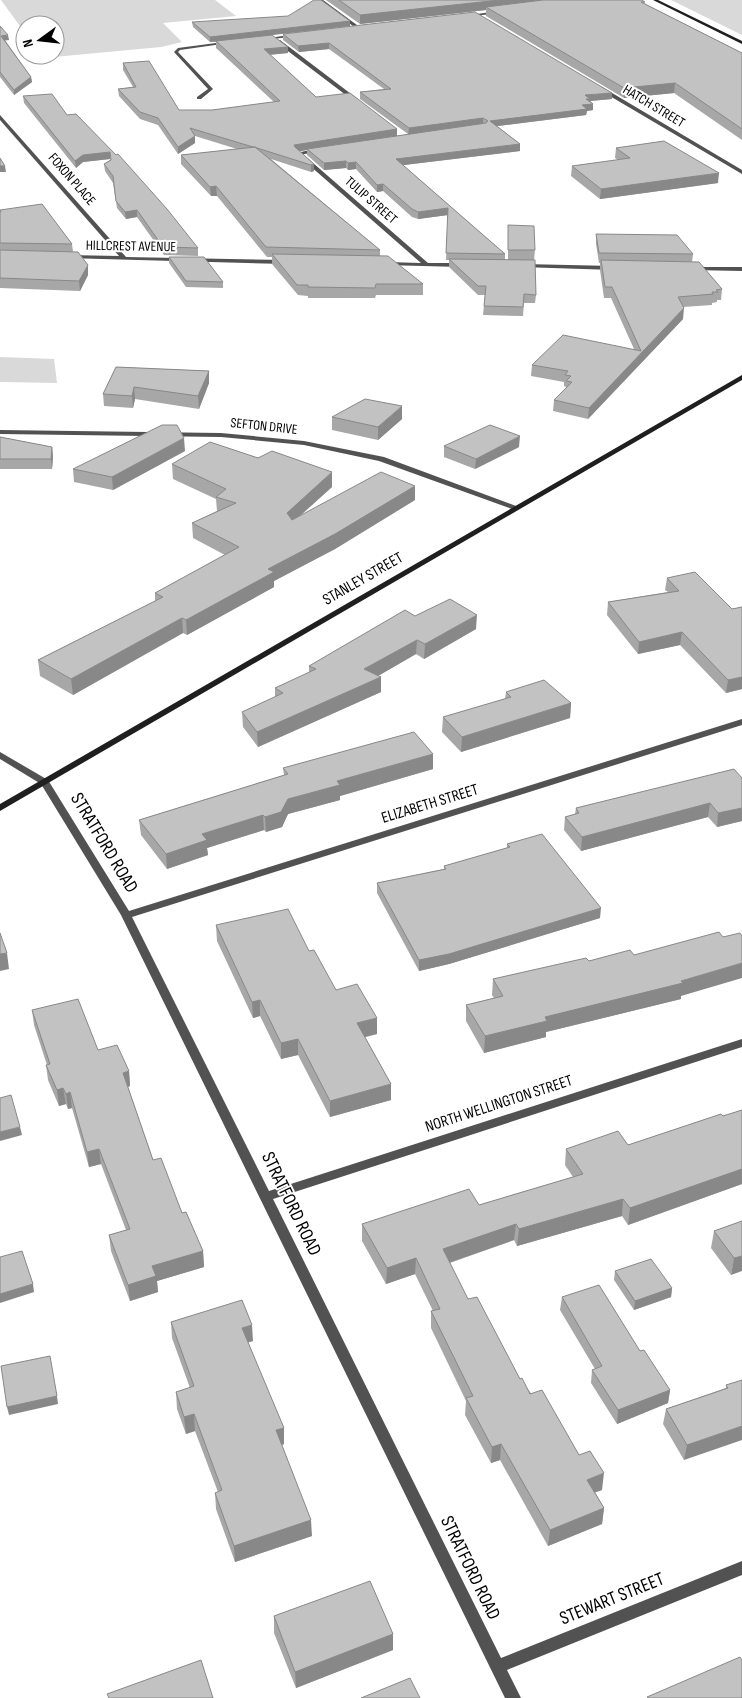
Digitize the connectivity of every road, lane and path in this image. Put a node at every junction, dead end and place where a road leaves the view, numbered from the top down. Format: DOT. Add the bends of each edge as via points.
graph roads {
  1 [pos="320,0"];
  2 [pos="655,0"];
  3 [pos="505,11"];
  4 [pos="477,14"];
  5 [pos="457,17"];
  6 [pos="485,20"];
  7 [pos="369,27"];
  8 [pos="359,28"];
  9 [pos="349,29"];
  10 [pos="302,34"];
  11 [pos="274,38"];
  12 [pos="254,40"];
  13 [pos="235,42"];
  14 [pos="742,43"];
  15 [pos="596,85"];
  16 [pos="200,98"];
  17 [pos="359,103"];
  18 [pos="0,117"];
  19 [pos="328,149"];
  20 [pos="742,172"];
  21 [pos="58,257"];
  22 [pos="125,259"];
  23 [pos="290,262"];
  24 [pos="378,264"];
  25 [pos="427,265"];
  26 [pos="466,266"];
  27 [pos="516,266"];
  28 [pos="624,268"];
  29 [pos="683,269"];
  30 [pos="742,269"];
  31 [pos="742,377"];
  32 [pos="0,432"];
  33 [pos="515,507"];
  34 [pos="742,722"];
  35 [pos="0,754"];
  36 [pos="45,782"];
  37 [pos="0,808"];
  38 [pos="126,915"];
  39 [pos="742,1043"];
  40 [pos="267,1196"];
  41 [pos="742,1568"];
  42 [pos="497,1667"];
  43 [pos="513,1698"];
  1 -- 8 [label="street"];
  2 -- 14 [label="main road"];
  3 -- 4 [label="street"];
  4 -- 5 [label="street"];
  4 -- 6 [label="street"];
  7 -- 8 [label="street"];
  8 -- 9 [label="street"];
  10 -- 11 [label="street"];
  11 -- 12 [label="street"];
  11 -- 17 [label="street"];
  13 -- 16 [label="street" via="178,49 176,52 211,89"];
  15 -- 20 [label="street, HATCH STREET"];
  18 -- 22 [label="street, FOXON PLACE"];
  19 -- 25 [label="street, TULIP STREET" via="299,153"];
  21 -- 22 [label="street, HILLCREST AVENUE"];
  22 -- 23 [label="street, HILLCREST AVENUE"];
  24 -- 25 [label="street"];
  25 -- 26 [label="street"];
  27 -- 28 [label="street"];
  29 -- 30 [label="street"];
  31 -- 33 [label="main road, STANLEY STREET"];
  32 -- 33 [label="street, SEFTON DRIVE" via="221,434 304,443 381,459"];
  33 -- 36 [label="main road, STANLEY STREET"];
  34 -- 38 [label="street, ELIZABETH STREET"];
  35 -- 36 [label="street, STRATFORD ROAD"];
  36 -- 37 [label="main road, STANLEY STREET"];
  36 -- 38 [label="street, STRATFORD ROAD"];
  38 -- 40 [label="street, STRATFORD ROAD"];
  39 -- 40 [label="street, NORTH WELLINGTON STREET"];
  40 -- 42 [label="street, STRATFORD ROAD"];
  41 -- 42 [label="street, STEWART STREET"];
  42 -- 43 [label="street, STRATFORD ROAD"];
}
